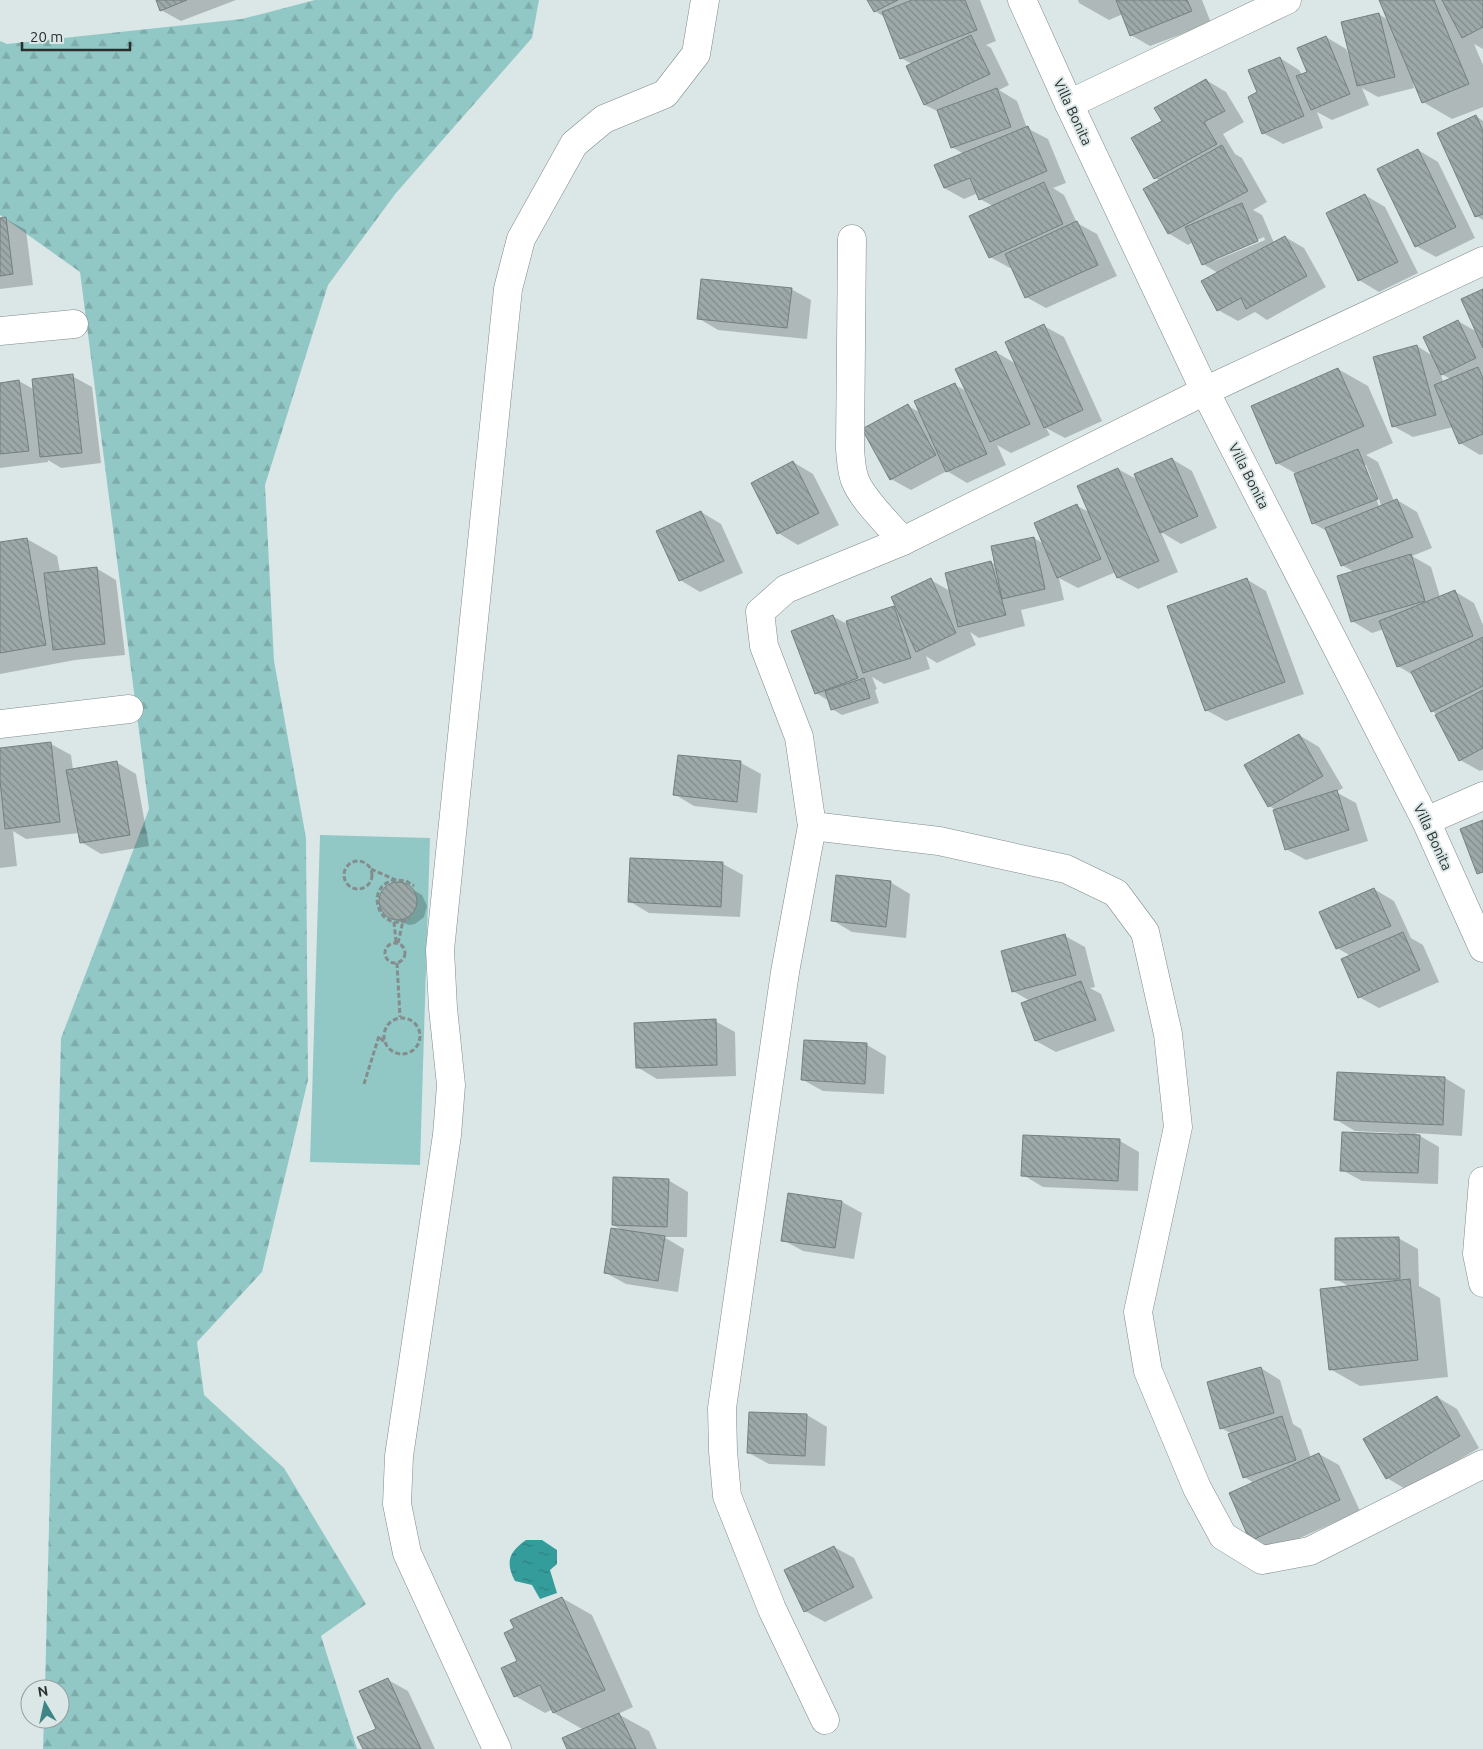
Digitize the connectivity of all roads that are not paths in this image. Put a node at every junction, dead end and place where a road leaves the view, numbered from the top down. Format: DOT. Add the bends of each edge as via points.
graph roads {
  1 [pos="705,0"];
  2 [pos="1022,0"];
  3 [pos="1287,0"];
  4 [pos="1068,104"];
  5 [pos="852,239"];
  6 [pos="1483,261"];
  7 [pos="74,324"];
  8 [pos="0,332"];
  9 [pos="1205,391"];
  10 [pos="903,541"];
  11 [pos="129,709"];
  12 [pos="0,724"];
  13 [pos="1483,796"];
  14 [pos="1426,821"];
  15 [pos="812,826"];
  16 [pos="1483,948"];
  17 [pos="1483,1181"];
  18 [pos="1483,1283"];
  19 [pos="1483,1464"];
  20 [pos="825,1720"];
  21 [pos="497,1749"];
  1 -- 21 [label="street" via="696,54 665,94 604,119 574,144 522,239 508,289 440,950 451,1085 447,1135 399,1456 396,1504 407,1552"];
  2 -- 4 [label="street, Villa Bonita"];
  3 -- 4 [label="street"];
  4 -- 9 [label="street, Villa Bonita"];
  5 -- 10 [label="street" via="851,465 864,495"];
  6 -- 9 [label="street"];
  7 -- 8 [label="street"];
  9 -- 10 [label="street"];
  9 -- 14 [label="street, Villa Bonita"];
  10 -- 15 [label="street" via="786,589 760,612 764,646 799,737"];
  11 -- 12 [label="street"];
  13 -- 14 [label="street"];
  14 -- 16 [label="street, Villa Bonita"];
  15 -- 19 [label="street" via="939,841 1066,869 1116,893 1145,932 1168,1034 1178,1126 1138,1312 1148,1371 1197,1488 1223,1536 1262,1560 1310,1551"];
  15 -- 20 [label="street" via="785,972 722,1408 727,1496 772,1609"];
  17 -- 18 [label="street" via="1477,1254"];
}
